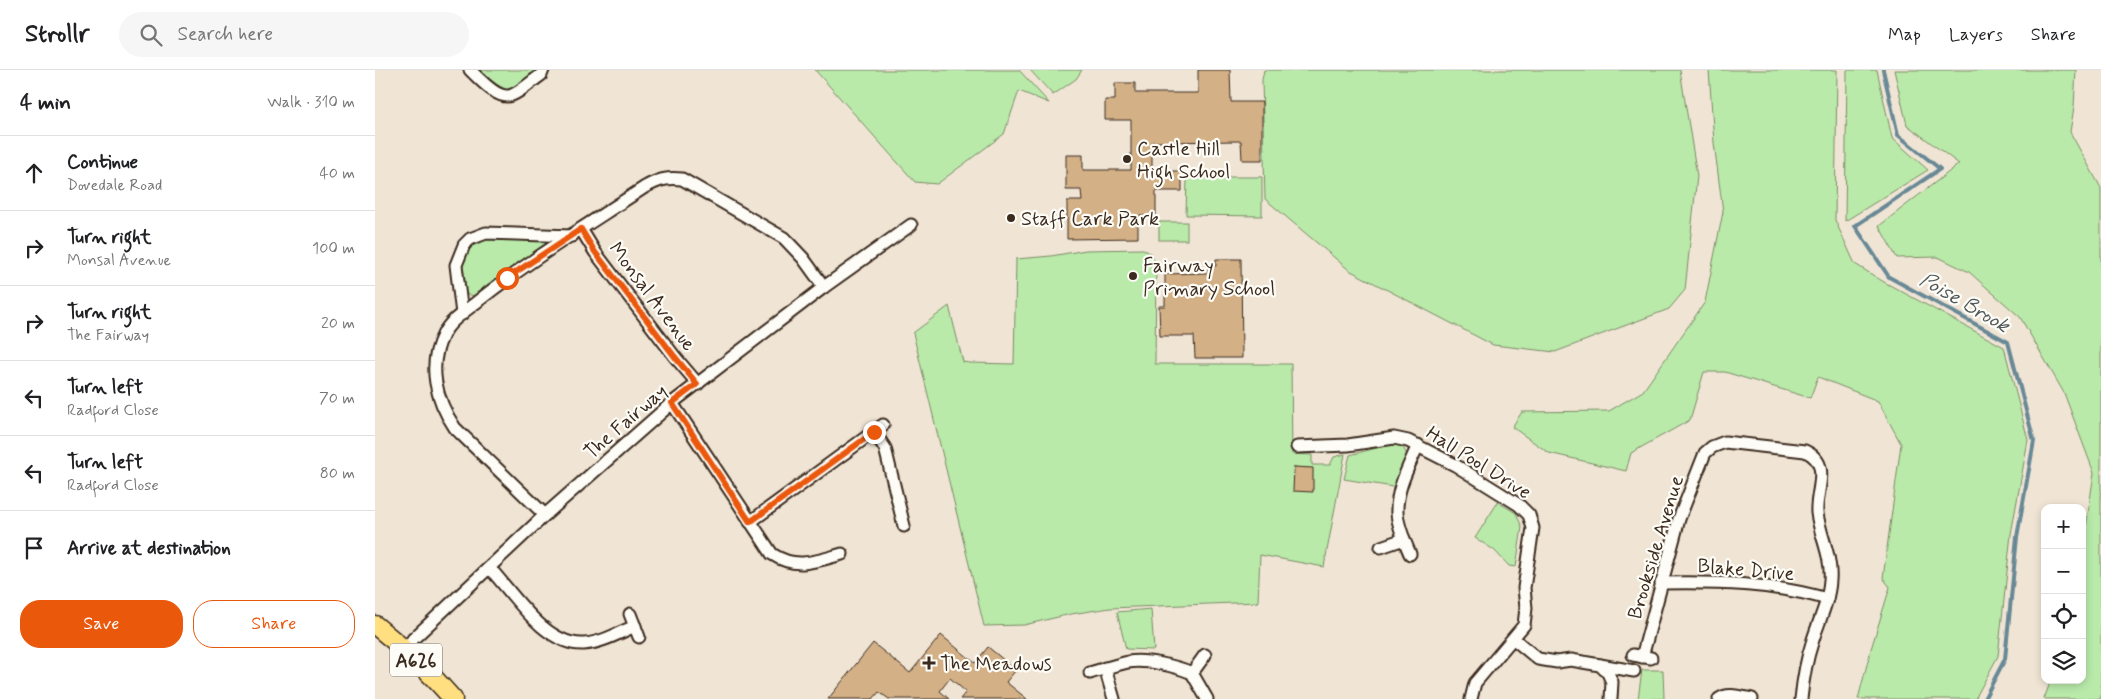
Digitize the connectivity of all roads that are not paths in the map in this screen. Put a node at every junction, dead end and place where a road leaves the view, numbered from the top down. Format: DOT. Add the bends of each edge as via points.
graph roads {
  1 [pos="469,70"];
  2 [pos="543,70"];
  3 [pos="911,225"];
  4 [pos="577,232"];
  5 [pos="824,287"];
  6 [pos="462,314"];
  7 [pos="697,384"];
  8 [pos="672,403"];
  9 [pos="883,425"];
  10 [pos="874,432"];
  11 [pos="1418,445"];
  12 [pos="1297,447"];
  13 [pos="545,515"];
  14 [pos="750,522"];
  15 [pos="904,526"];
  16 [pos="1404,539"];
  17 [pos="1381,547"];
  18 [pos="842,554"];
  19 [pos="1410,554"];
  20 [pos="487,569"];
  21 [pos="1661,582"];
  22 [pos="1827,599"];
  23 [pos="630,614"];
  24 [pos="375,627"];
  25 [pos="1514,638"];
  26 [pos="406,650"];
  27 [pos="1205,655"];
  28 [pos="1642,657"];
  29 [pos="1600,665"];
  30 [pos="1105,668"];
  31 [pos="1634,671"];
  32 [pos="1090,673"];
  33 [pos="1193,673"];
  34 [pos="453,699"];
  35 [pos="1115,699"];
  36 [pos="1207,699"];
  37 [pos="1471,699"];
  38 [pos="1611,699"];
  39 [pos="1719,699"];
  40 [pos="1752,699"];
  41 [pos="1801,699"];
  1 -- 2 [label="street" via="496,93 511,96 541,75"];
  3 -- 5 [label="street, The Fairway"];
  4 -- 5 [label="street" via="657,180 682,179 784,238"];
  4 -- 6 [label="street" via="507,278"];
  4 -- 6 [label="street" via="486,233 471,239 464,245 456,265"];
  4 -- 7 [label="street, Monsal Avenue"];
  5 -- 7 [label="street, The Fairway"];
  6 -- 13 [label="street" via="444,332 436,349 435,382 443,407 455,428"];
  7 -- 8 [label="street, The Fairway"];
  8 -- 13 [label="street, The Fairway"];
  8 -- 14 [label="street"];
  9 -- 10 [label="street"];
  10 -- 14 [label="street"];
  10 -- 15 [label="street" via="885,448 904,510"];
  11 -- 12 [label="street, Hall Pool Drive" via="1394,438 1348,445"];
  11 -- 16 [label="street" via="1400,487 1397,513"];
  11 -- 25 [label="street, Hall Pool Drive" via="1519,505 1529,515 1533,528 1523,588 1524,625"];
  13 -- 20 [label="street, The Fairway"];
  14 -- 18 [label="street" via="765,546 780,560 823,564"];
  16 -- 17 [label="street"];
  16 -- 19 [label="street"];
  20 -- 23 [label="street" via="543,628 572,643 584,644 637,632"];
  20 -- 26 [label="street, The Fairway" via="413,639"];
  21 -- 22 [label="street, Blake Drive" via="1743,584"];
  21 -- 22 [label="street, Brookside Avenue" via="1679,519 1705,453 1725,442 1805,452 1818,461 1821,472 1817,512 1830,559 1831,580"];
  21 -- 28 [label="street, Brookside Avenue"];
  22 -- 41 [label="street, Brookside Avenue" via="1811,644"];
  24 -- 26 [label="main road, A626"];
  25 -- 29 [label="street" via="1538,659"];
  25 -- 37 [label="street, Hall Pool Drive" via="1475,684"];
  26 -- 34 [label="main road, A626"];
  27 -- 33 [label="street"];
  29 -- 31 [label="street"];
  29 -- 38 [label="street" via="1612,682"];
  30 -- 32 [label="street"];
  30 -- 33 [label="street" via="1141,661"];
  30 -- 35 [label="street"];
  33 -- 36 [label="street"];
  39 -- 40 [label="street" via="1731,695"];
}
